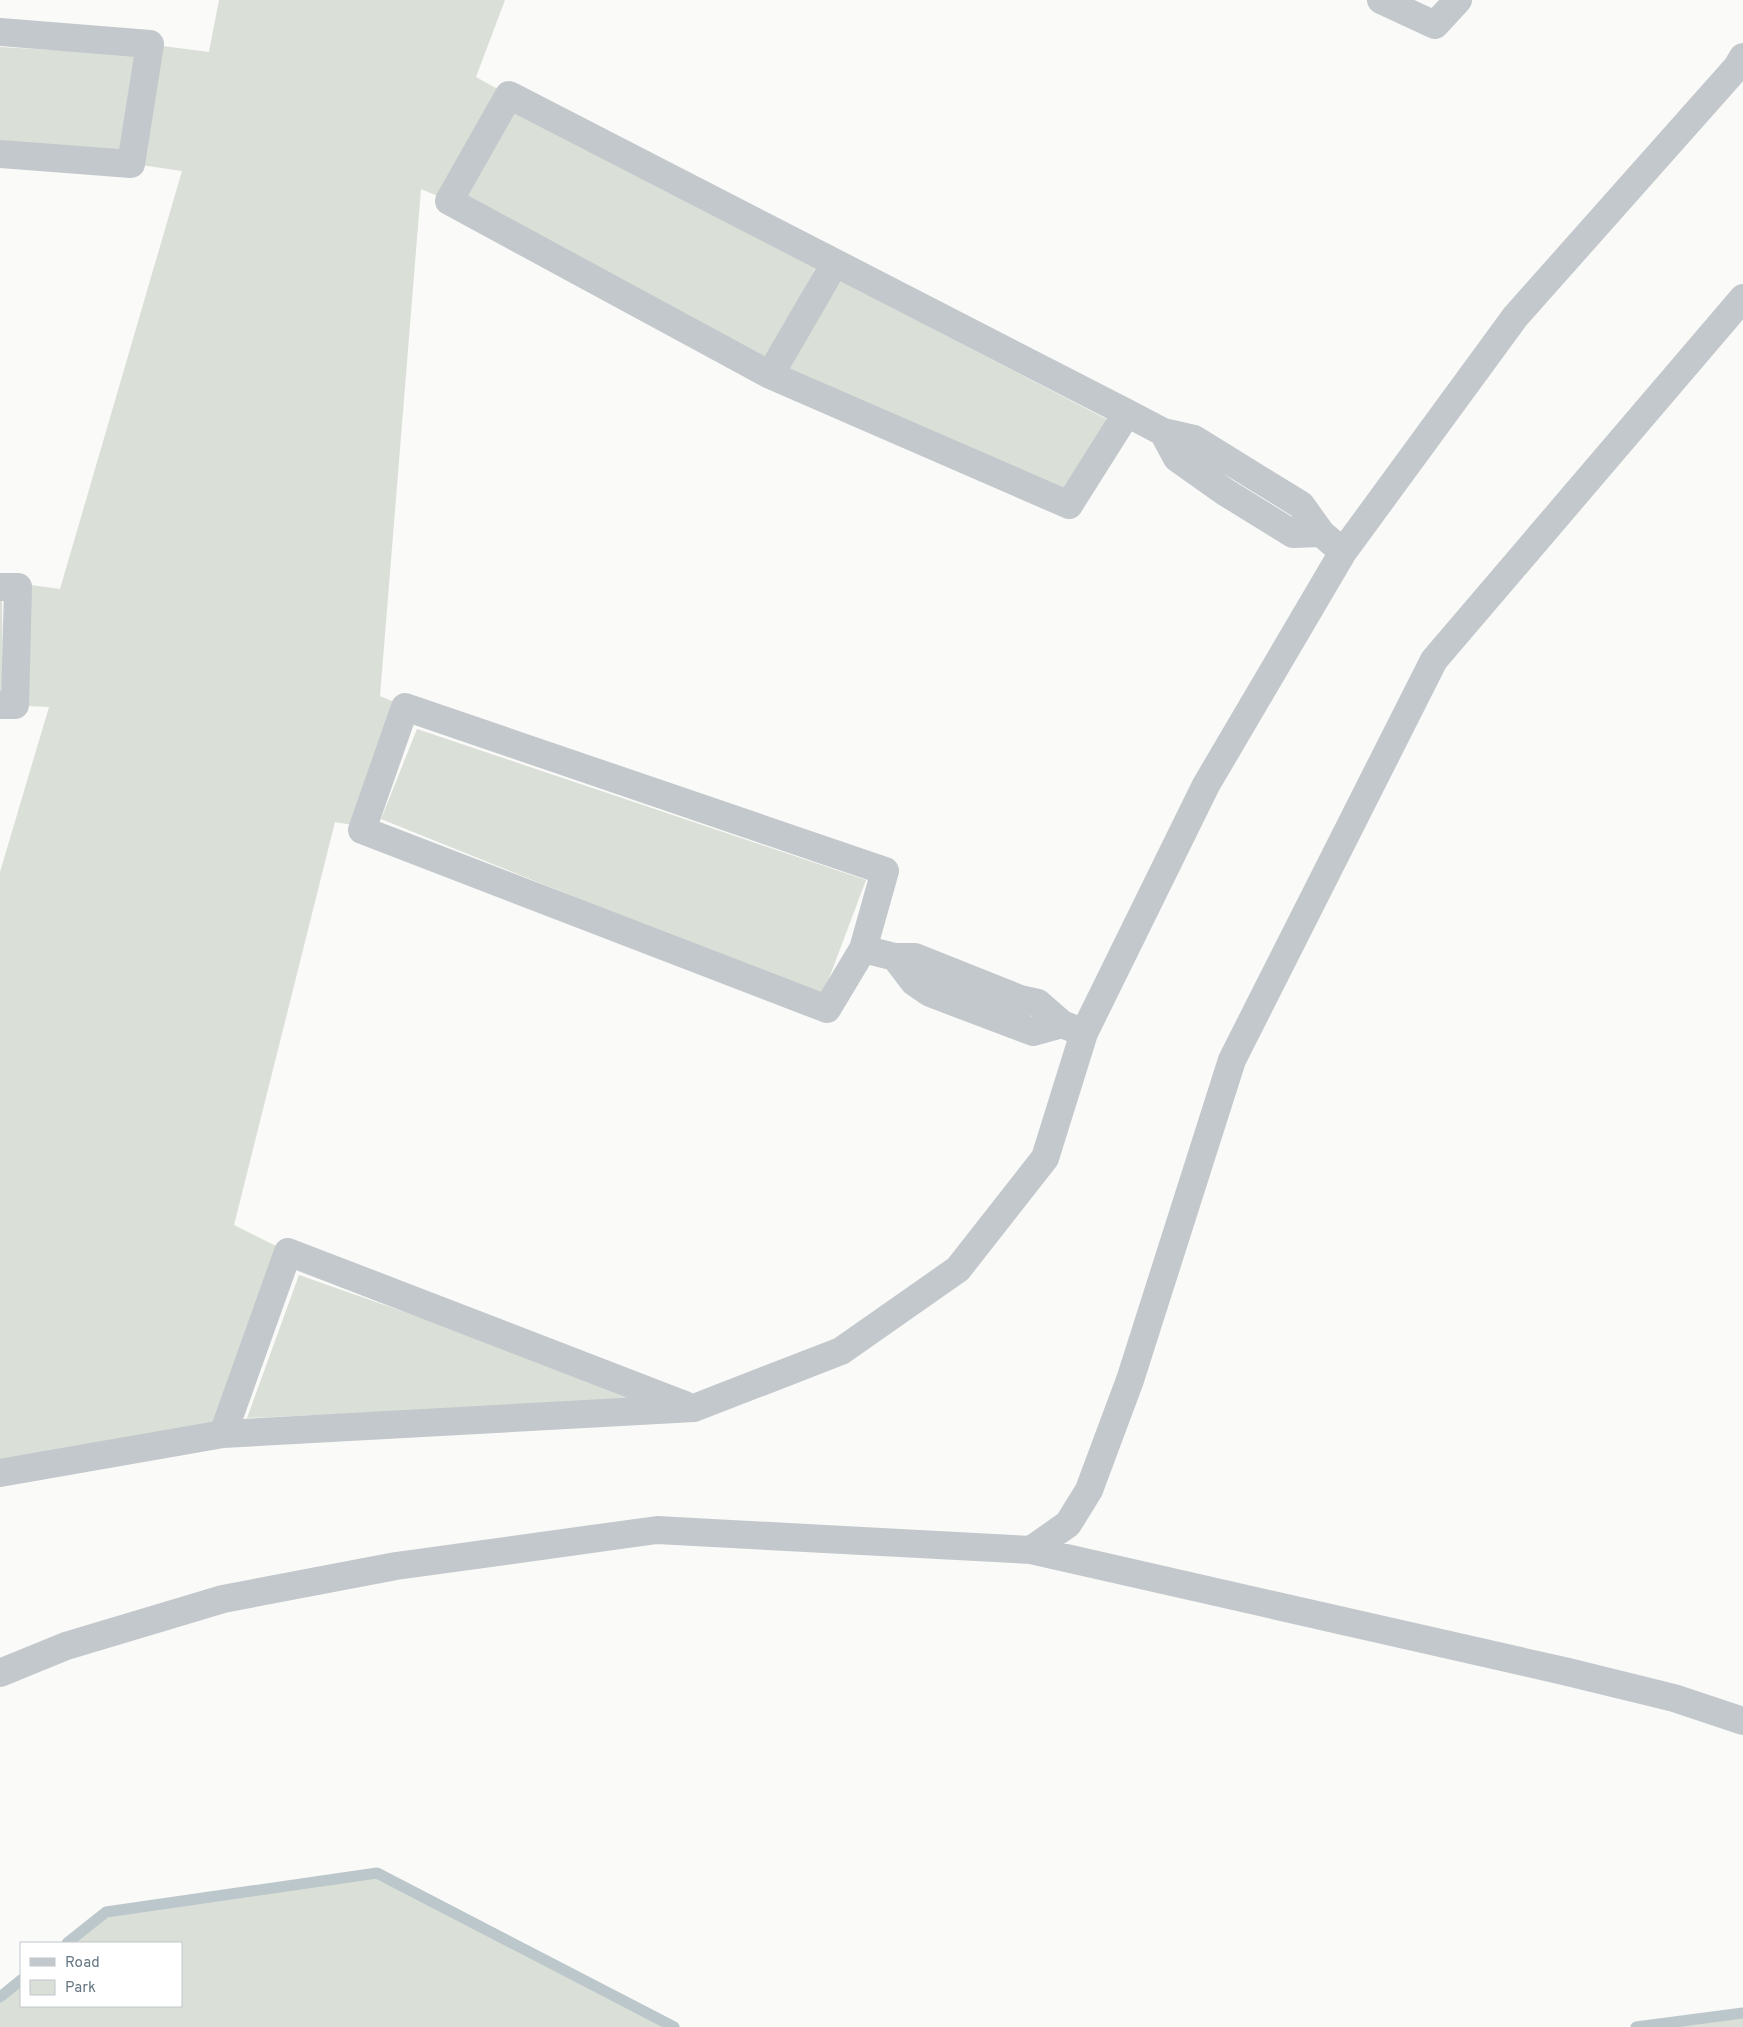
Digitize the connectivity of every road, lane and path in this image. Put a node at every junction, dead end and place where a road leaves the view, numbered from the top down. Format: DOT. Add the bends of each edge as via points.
graph roads {
  1 [pos="1381,0"];
  2 [pos="1458,0"];
  3 [pos="0,32"];
  4 [pos="1743,57"];
  5 [pos="0,154"];
  6 [pos="835,263"];
  7 [pos="1743,298"];
  8 [pos="770,375"];
  9 [pos="1127,413"];
  10 [pos="1343,552"];
  11 [pos="0,586"];
  12 [pos="0,705"];
  13 [pos="863,950"];
  14 [pos="1073,1029"];
  15 [pos="694,1408"];
  16 [pos="223,1434"];
  17 [pos="0,1474"];
  18 [pos="1032,1550"];
  19 [pos="0,1673"];
  20 [pos="1743,1721"];
  1 -- 2 [label="street" via="1435,25"];
  3 -- 5 [label="street" via="150,44 131,164"];
  4 -- 10 [label="street" via="1515,317"];
  6 -- 8 [label="street"];
  6 -- 8 [label="street" via="509,95 449,201"];
  6 -- 9 [label="street"];
  7 -- 18 [label="street" via="1434,660 1232,1060 1130,1380 1089,1490 1068,1524"];
  8 -- 9 [label="street" via="1069,504"];
  9 -- 10 [label="street" via="1163,432 1177,458 1225,492 1293,534 1321,533"];
  10 -- 14 [label="street" via="1206,785"];
  11 -- 12 [label="street" via="18,587 15,705"];
  13 -- 13 [label="street" via="884,871 405,707 362,830 827,1009"];
  13 -- 14 [label="street" via="895,957 915,957 1020,999 1038,1002"];
  14 -- 15 [label="street" via="1045,1158 958,1269 841,1351"];
  15 -- 16 [label="street"];
  15 -- 16 [label="street" via="288,1252"];
  16 -- 17 [label="street"];
  18 -- 19 [label="street" via="657,1530 396,1566 224,1599 66,1646"];
  18 -- 20 [label="street" via="1568,1672 1674,1698"];
}
